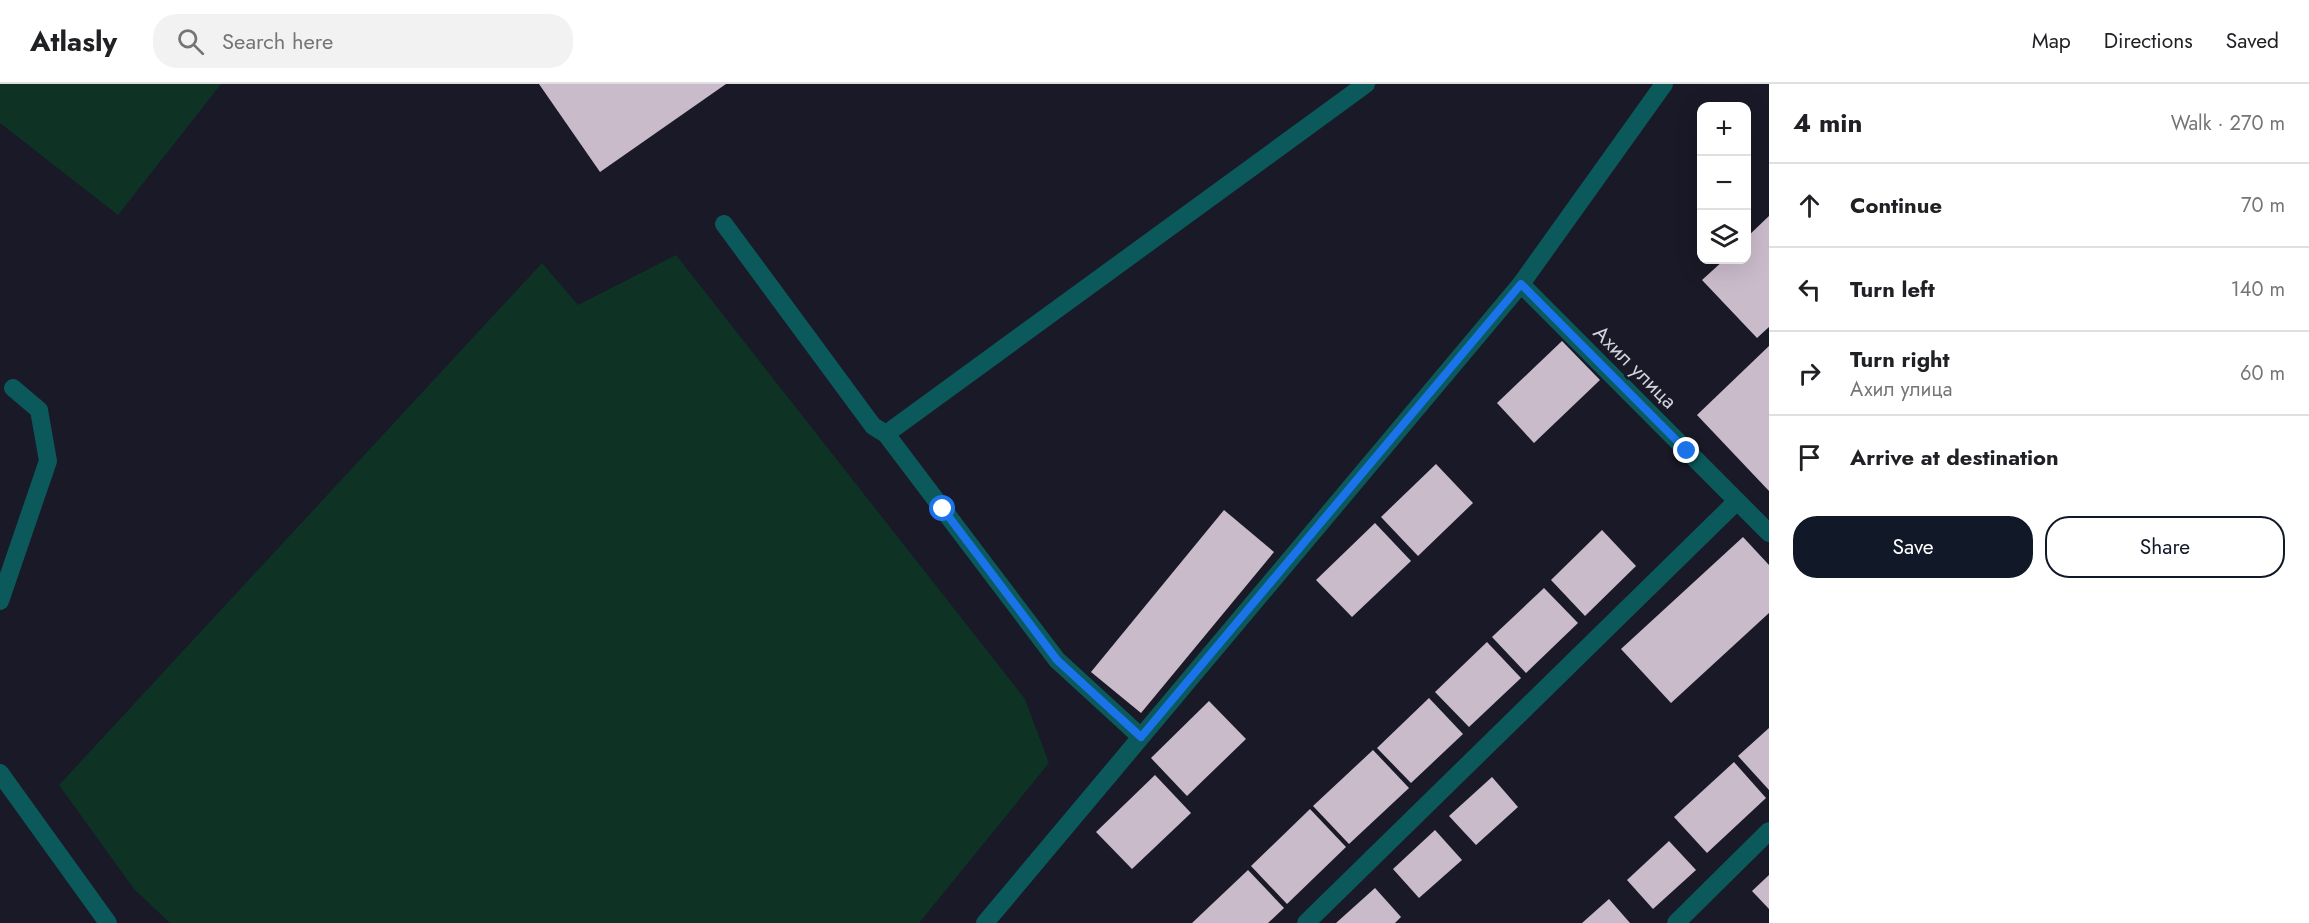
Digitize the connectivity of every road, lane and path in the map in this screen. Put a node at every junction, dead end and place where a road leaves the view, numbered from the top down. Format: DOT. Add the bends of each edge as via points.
graph roads {
  1 [pos="1365,84"];
  2 [pos="1664,84"];
  3 [pos="724,224"];
  4 [pos="1521,284"];
  5 [pos="13,388"];
  6 [pos="886,434"];
  7 [pos="1737,501"];
  8 [pos="1769,533"];
  9 [pos="0,601"];
  10 [pos="1141,737"];
  11 [pos="0,773"];
  12 [pos="1769,831"];
  13 [pos="108,923"];
  14 [pos="985,923"];
  15 [pos="1306,923"];
  16 [pos="1676,923"];
  1 -- 6 [label="street"];
  2 -- 4 [label="street"];
  3 -- 6 [label="street" via="873,426"];
  4 -- 7 [label="street, Ахил улица"];
  4 -- 10 [label="street"];
  5 -- 9 [label="street" via="39,410 48,461"];
  6 -- 10 [label="street" via="1057,660"];
  7 -- 8 [label="street, Ахил улица"];
  7 -- 15 [label="street"];
  10 -- 14 [label="street"];
  11 -- 13 [label="street"];
  12 -- 16 [label="street"];
}
